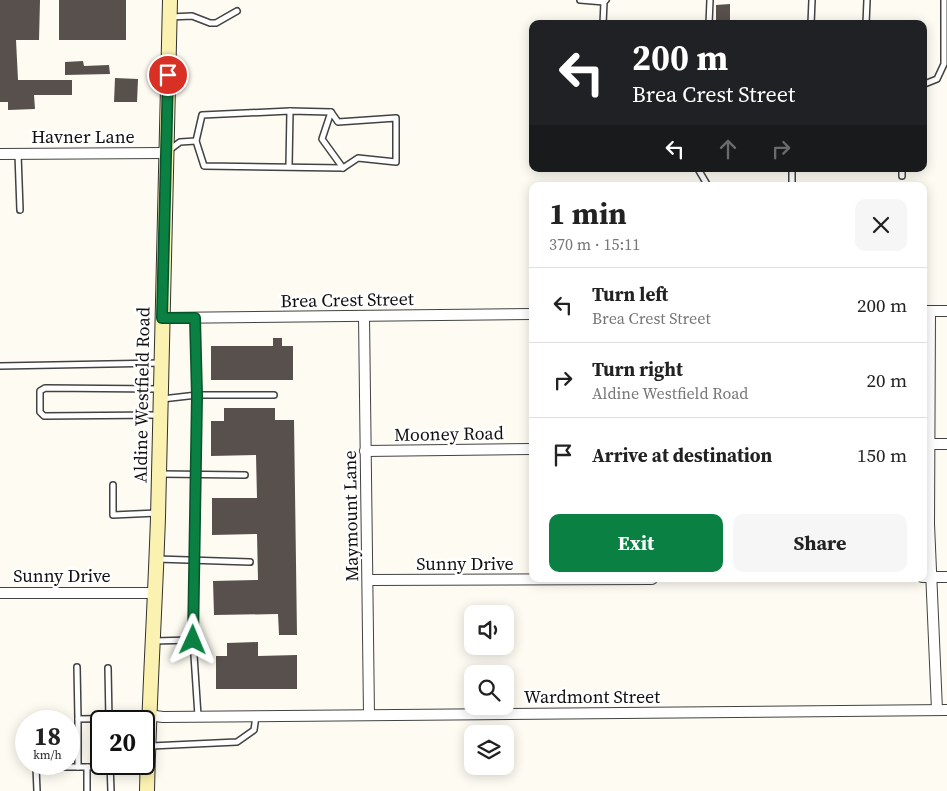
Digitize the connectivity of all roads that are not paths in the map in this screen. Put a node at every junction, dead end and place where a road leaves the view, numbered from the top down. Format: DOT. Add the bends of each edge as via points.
graph roads {
  1 [pos="170,0"];
  2 [pos="580,0"];
  3 [pos="710,0"];
  4 [pos="812,0"];
  5 [pos="867,0"];
  6 [pos="944,0"];
  7 [pos="605,1"];
  8 [pos="237,11"];
  9 [pos="170,17"];
  10 [pos="603,20"];
  11 [pos="709,20"];
  12 [pos="811,20"];
  13 [pos="866,20"];
  14 [pos="927,83"];
  15 [pos="290,111"];
  16 [pos="331,112"];
  17 [pos="196,141"];
  18 [pos="165,153"];
  19 [pos="0,154"];
  20 [pos="18,154"];
  21 [pos="289,166"];
  22 [pos="343,168"];
  23 [pos="902,172"];
  24 [pos="902,176"];
  25 [pos="20,210"];
  26 [pos="927,311"];
  27 [pos="947,311"];
  28 [pos="529,314"];
  29 [pos="364,316"];
  30 [pos="162,318"];
  31 [pos="195,318"];
  32 [pos="162,363"];
  33 [pos="0,366"];
  34 [pos="161,394"];
  35 [pos="274,395"];
  36 [pos="197,396"];
  37 [pos="160,415"];
  38 [pos="927,444"];
  39 [pos="947,444"];
  40 [pos="529,449"];
  41 [pos="365,451"];
  42 [pos="927,471"];
  43 [pos="158,474"];
  44 [pos="196,474"];
  45 [pos="245,475"];
  46 [pos="113,485"];
  47 [pos="158,513"];
  48 [pos="156,559"];
  49 [pos="194,560"];
  50 [pos="250,562"];
  51 [pos="927,577"];
  52 [pos="947,577"];
  53 [pos="529,579"];
  54 [pos="368,580"];
  55 [pos="155,592"];
  56 [pos="0,593"];
  57 [pos="193,640"];
  58 [pos="153,641"];
  59 [pos="77,667"];
  60 [pos="108,668"];
  61 [pos="78,710"];
  62 [pos="109,710"];
  63 [pos="148,710"];
  64 [pos="942,710"];
  65 [pos="369,715"];
  66 [pos="155,716"];
  67 [pos="198,716"];
  68 [pos="256,716"];
  69 [pos="155,746"];
  70 [pos="80,766"];
  71 [pos="87,766"];
  72 [pos="90,766"];
  73 [pos="36,775"];
  74 [pos="110,775"];
  75 [pos="147,775"];
  76 [pos="37,791"];
  77 [pos="87,791"];
  78 [pos="111,791"];
  79 [pos="147,791"];
  1 -- 9 [label="main road, Aldine Westfield Road"];
  2 -- 7 [label="lane"];
  3 -- 11 [label="lane"];
  4 -- 12 [label="lane"];
  5 -- 13 [label="lane"];
  6 -- 14 [label="lane" via="944,64 937,79"];
  7 -- 10 [label="lane"];
  8 -- 9 [label="lane" via="216,23 192,16"];
  9 -- 18 [label="main road, Aldine Westfield Road"];
  15 -- 16 [label="lane"];
  15 -- 17 [label="lane" via="202,115"];
  15 -- 21 [label="lane"];
  16 -- 22 [label="lane" via="322,139"];
  16 -- 22 [label="lane" via="338,122 396,118 396,162 358,158"];
  17 -- 18 [label="lane" via="180,142"];
  17 -- 21 [label="lane" via="204,166"];
  18 -- 20 [label="street, Havner Lane"];
  18 -- 30 [label="main road, Aldine Westfield Road"];
  19 -- 20 [label="street, Havner Lane"];
  20 -- 25 [label="lane"];
  21 -- 22 [label="lane"];
  23 -- 24 [label="lane"];
  26 -- 27 [label="street"];
  28 -- 29 [label="street, Brea Crest Street"];
  29 -- 31 [label="street, Brea Crest Street"];
  29 -- 41 [label="street, Maymount Lane"];
  30 -- 31 [label="street, Brea Crest Street"];
  30 -- 32 [label="main road, Aldine Westfield Road"];
  31 -- 36 [label="lane"];
  32 -- 33 [label="lane"];
  32 -- 34 [label="main road, Aldine Westfield Road"];
  34 -- 36 [label="lane"];
  34 -- 37 [label="main road, Aldine Westfield Road"];
  34 -- 37 [label="lane" via="40,390 40,412 44,416"];
  35 -- 36 [label="lane"];
  36 -- 44 [label="lane"];
  37 -- 43 [label="main road, Aldine Westfield Road"];
  38 -- 39 [label="street"];
  40 -- 41 [label="street, Mooney Road"];
  41 -- 54 [label="street, Maymount Lane"];
  42 -- 51 [label="street"];
  43 -- 44 [label="lane"];
  43 -- 47 [label="main road, Aldine Westfield Road"];
  44 -- 45 [label="lane"];
  44 -- 49 [label="lane"];
  46 -- 47 [label="lane" via="113,515"];
  47 -- 48 [label="main road, Aldine Westfield Road"];
  48 -- 49 [label="lane"];
  48 -- 55 [label="main road, Aldine Westfield Road"];
  49 -- 50 [label="lane"];
  49 -- 57 [label="lane"];
  51 -- 52 [label="street"];
  51 -- 64 [label="street"];
  53 -- 54 [label="street, Sunny Drive"];
  54 -- 65 [label="street, Maymount Lane"];
  55 -- 56 [label="street, Sunny Drive"];
  55 -- 58 [label="main road, Aldine Westfield Road"];
  57 -- 58 [label="lane"];
  57 -- 67 [label="lane"];
  58 -- 63 [label="main road, Aldine Westfield Road"];
  59 -- 61 [label="lane"];
  60 -- 62 [label="lane"];
  64 -- 65 [label="street, Wardmont Street"];
  65 -- 68 [label="street, Wardmont Street"];
  66 -- 67 [label="street, Wardmont Street"];
  67 -- 68 [label="street, Wardmont Street"];
  68 -- 69 [label="lane" via="254,730 237,742"];
  70 -- 71 [label="lane"];
  71 -- 72 [label="lane"];
  71 -- 77 [label="lane"];
  73 -- 76 [label="lane"];
  74 -- 78 [label="lane"];
  75 -- 79 [label="main road, Aldine Westfield Road"];
}
